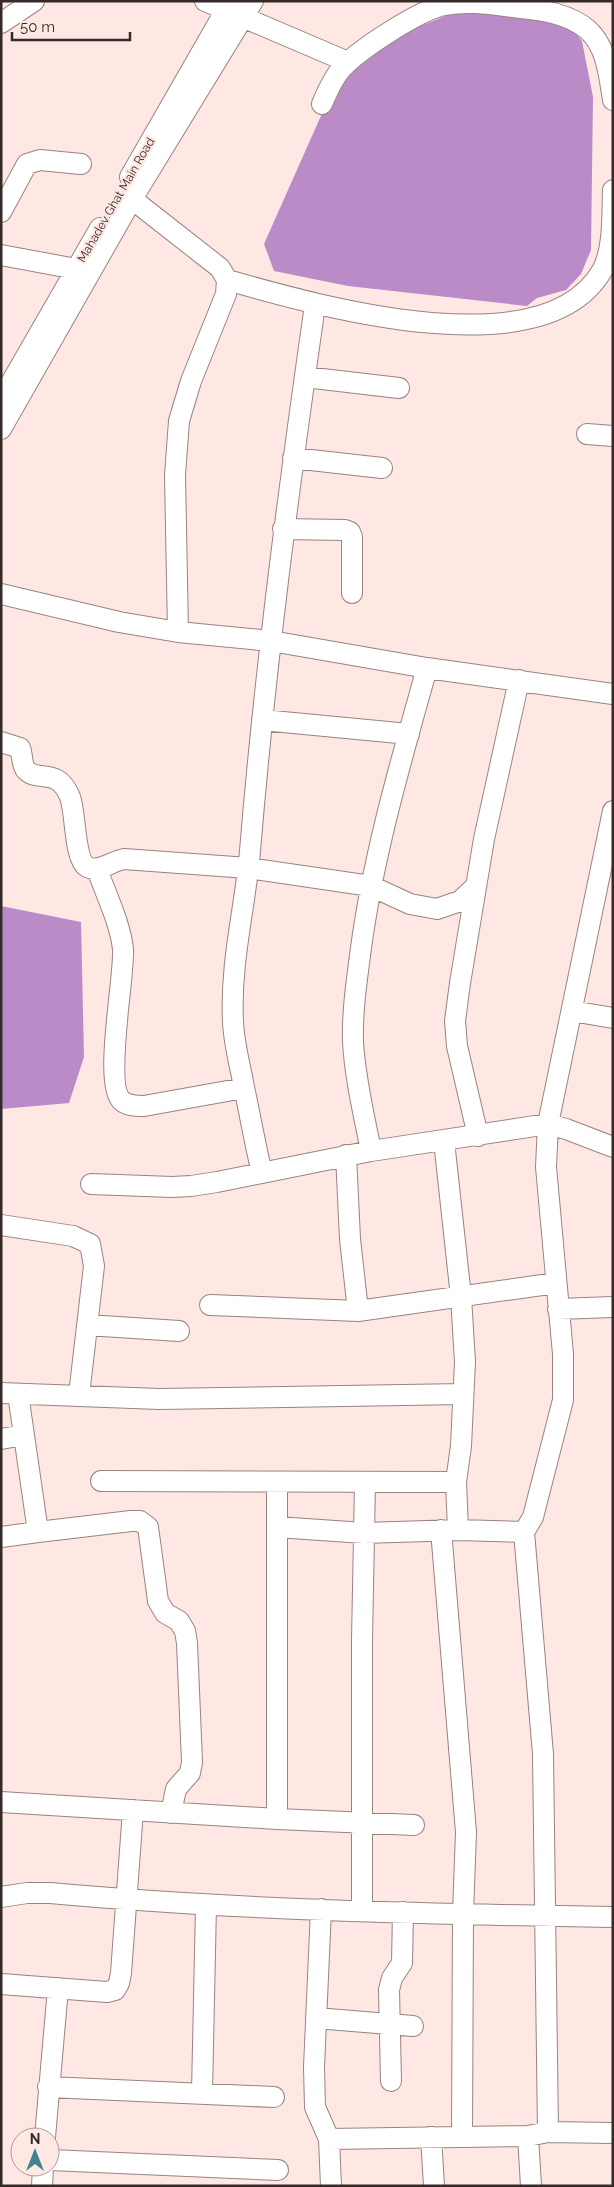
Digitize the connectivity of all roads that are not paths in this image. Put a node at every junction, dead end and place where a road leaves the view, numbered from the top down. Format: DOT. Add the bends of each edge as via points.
graph roads {
  1 [pos="34,1"];
  2 [pos="205,1"];
  3 [pos="238,7"];
  4 [pos="1,24"];
  5 [pos="348,62"];
  6 [pos="611,78"];
  7 [pos="613,100"];
  8 [pos="322,104"];
  9 [pos="81,164"];
  10 [pos="613,190"];
  11 [pos="132,199"];
  12 [pos="1,212"];
  13 [pos="1,255"];
  14 [pos="76,269"];
  15 [pos="227,280"];
  16 [pos="316,305"];
  17 [pos="305,378"];
  18 [pos="399,388"];
  19 [pos="1,400"];
  20 [pos="1,429"];
  21 [pos="586,434"];
  22 [pos="613,436"];
  23 [pos="293,458"];
  24 [pos="382,468"];
  25 [pos="283,529"];
  26 [pos="352,593"];
  27 [pos="1,594"];
  28 [pos="178,632"];
  29 [pos="271,641"];
  30 [pos="427,668"];
  31 [pos="519,680"];
  32 [pos="613,694"];
  33 [pos="262,720"];
  34 [pos="409,734"];
  35 [pos="1,742"];
  36 [pos="613,811"];
  37 [pos="248,868"];
  38 [pos="96,869"];
  39 [pos="371,886"];
  40 [pos="476,886"];
  41 [pos="572,1011"];
  42 [pos="613,1018"];
  43 [pos="244,1088"];
  44 [pos="548,1124"];
  45 [pos="478,1136"];
  46 [pos="444,1141"];
  47 [pos="613,1148"];
  48 [pos="370,1150"];
  49 [pos="346,1156"];
  50 [pos="262,1173"];
  51 [pos="91,1184"];
  52 [pos="1,1225"];
  53 [pos="556,1283"];
  54 [pos="461,1298"];
  55 [pos="210,1305"];
  56 [pos="613,1308"];
  57 [pos="558,1309"];
  58 [pos="358,1311"];
  59 [pos="87,1325"];
  60 [pos="179,1331"];
  61 [pos="10,1394"];
  62 [pos="463,1394"];
  63 [pos="79,1395"];
  64 [pos="24,1435"];
  65 [pos="1,1439"];
  66 [pos="101,1481"];
  67 [pos="277,1482"];
  68 [pos="365,1482"];
  69 [pos="456,1482"];
  70 [pos="277,1527"];
  71 [pos="449,1530"];
  72 [pos="38,1532"];
  73 [pos="364,1532"];
  74 [pos="524,1532"];
  75 [pos="1,1537"];
  76 [pos="1,1802"];
  77 [pos="133,1810"];
  78 [pos="171,1812"];
  79 [pos="277,1819"];
  80 [pos="362,1824"];
  81 [pos="414,1825"];
  82 [pos="1,1897"];
  83 [pos="128,1900"];
  84 [pos="206,1905"];
  85 [pos="321,1909"];
  86 [pos="362,1911"];
  87 [pos="403,1912"];
  88 [pos="463,1914"];
  89 [pos="546,1916"];
  90 [pos="613,1917"];
  91 [pos="1,1984"];
  92 [pos="58,1988"];
  93 [pos="316,2018"];
  94 [pos="390,2024"];
  95 [pos="413,2026"];
  96 [pos="391,2081"];
  97 [pos="48,2087"];
  98 [pos="202,2093"];
  99 [pos="274,2096"];
  100 [pos="46,2127"];
  101 [pos="548,2132"];
  102 [pos="613,2133"];
  103 [pos="528,2136"];
  104 [pos="431,2137"];
  105 [pos="462,2137"];
  106 [pos="329,2139"];
  107 [pos="60,2160"];
  108 [pos="278,2170"];
  109 [pos="331,2186"];
  110 [pos="434,2186"];
  111 [pos="531,2186"];
  1 -- 4 [label="street"];
  2 -- 3 [label="street"];
  3 -- 5 [label="street"];
  3 -- 11 [label="street"];
  3 -- 14 [label="street, Mahadev Ghat Main Road"];
  5 -- 6 [label="street" via="389,32 426,11 444,5 475,2 570,18 588,30 599,45"];
  5 -- 8 [label="street" via="336,76"];
  6 -- 7 [label="street"];
  9 -- 12 [label="street" via="40,160 27,164"];
  10 -- 16 [label="street" via="610,248 603,268 585,293 572,303 531,319 501,324 442,323"];
  11 -- 15 [label="street" via="220,268"];
  11 -- 20 [label="street"];
  13 -- 14 [label="street"];
  14 -- 19 [label="street, Mahadev Ghat Main Road"];
  15 -- 16 [label="street"];
  15 -- 28 [label="street" via="226,294 191,381 179,421 175,475"];
  16 -- 17 [label="street"];
  17 -- 18 [label="street"];
  17 -- 23 [label="street"];
  21 -- 22 [label="street"];
  23 -- 24 [label="street"];
  23 -- 25 [label="street"];
  25 -- 26 [label="street" via="350,532"];
  25 -- 29 [label="street"];
  27 -- 28 [label="street" via="93,617"];
  28 -- 29 [label="street"];
  29 -- 30 [label="street"];
  29 -- 33 [label="street"];
  30 -- 31 [label="street"];
  30 -- 34 [label="street"];
  31 -- 32 [label="street"];
  31 -- 40 [label="street"];
  33 -- 34 [label="street"];
  33 -- 37 [label="street"];
  34 -- 39 [label="street" via="386,814"];
  35 -- 38 [label="street" via="20,748 25,768 30,773 50,776 63,784 75,813 78,853 82,862"];
  36 -- 41 [label="street"];
  37 -- 38 [label="street" via="124,858"];
  37 -- 39 [label="street"];
  37 -- 43 [label="street" via="235,946 233,993 233,1022"];
  38 -- 43 [label="street" via="118,926 124,963 118,1000 115,1063 117,1092 121,1100 144,1106"];
  39 -- 40 [label="street" via="410,904 437,909 460,901"];
  39 -- 48 [label="street" via="354,1013 357,1077"];
  40 -- 45 [label="street" via="455,1021 457,1046"];
  41 -- 42 [label="street"];
  41 -- 44 [label="street"];
  43 -- 50 [label="street"];
  44 -- 45 [label="street"];
  44 -- 47 [label="street"];
  44 -- 53 [label="street" via="546,1167"];
  45 -- 46 [label="street"];
  46 -- 48 [label="street"];
  46 -- 54 [label="street"];
  48 -- 49 [label="street"];
  49 -- 50 [label="street"];
  49 -- 58 [label="street"];
  50 -- 51 [label="street" via="172,1187"];
  52 -- 59 [label="street" via="73,1236 90,1244 94,1266"];
  53 -- 54 [label="street"];
  53 -- 57 [label="street"];
  54 -- 58 [label="street"];
  54 -- 62 [label="street" via="465,1362"];
  55 -- 58 [label="street"];
  56 -- 57 [label="street"];
  57 -- 74 [label="street" via="563,1354 563,1400 533,1517"];
  59 -- 60 [label="street"];
  59 -- 63 [label="street"];
  61 -- 63 [label="street"];
  61 -- 64 [label="street"];
  62 -- 63 [label="street" via="159,1399"];
  62 -- 69 [label="street" via="462,1446"];
  64 -- 65 [label="street"];
  64 -- 72 [label="street"];
  66 -- 67 [label="street"];
  67 -- 68 [label="street"];
  67 -- 70 [label="street"];
  68 -- 69 [label="street"];
  68 -- 73 [label="street"];
  69 -- 71 [label="street"];
  70 -- 73 [label="street"];
  70 -- 79 [label="street"];
  71 -- 73 [label="street"];
  71 -- 74 [label="street"];
  71 -- 88 [label="street" via="466,1832"];
  72 -- 75 [label="street"];
  72 -- 78 [label="street" via="131,1521 140,1521 148,1527 158,1601 164,1613 179,1622 187,1642 192,1762 190,1773 176,1789"];
  73 -- 80 [label="street"];
  74 -- 89 [label="street" via="543,1754"];
  76 -- 77 [label="street"];
  77 -- 78 [label="street"];
  77 -- 83 [label="street"];
  78 -- 79 [label="street"];
  79 -- 80 [label="street"];
  80 -- 81 [label="street"];
  80 -- 86 [label="street"];
  82 -- 83 [label="street" via="50,1893"];
  83 -- 84 [label="street"];
  83 -- 92 [label="street" via="121,1973 115,1990"];
  84 -- 85 [label="street"];
  84 -- 98 [label="street"];
  85 -- 86 [label="street"];
  85 -- 93 [label="street"];
  86 -- 87 [label="street"];
  87 -- 88 [label="street"];
  87 -- 94 [label="street" via="402,1963 392,1978 389,1990"];
  88 -- 89 [label="street"];
  88 -- 105 [label="street"];
  89 -- 90 [label="street"];
  89 -- 101 [label="street"];
  91 -- 92 [label="street"];
  92 -- 97 [label="street"];
  93 -- 94 [label="street"];
  93 -- 106 [label="street" via="315,2107"];
  94 -- 95 [label="street"];
  94 -- 96 [label="street"];
  97 -- 98 [label="street"];
  97 -- 100 [label="street"];
  98 -- 99 [label="street"];
  101 -- 102 [label="street"];
  101 -- 103 [label="street"];
  103 -- 105 [label="street"];
  103 -- 111 [label="street"];
  104 -- 105 [label="street"];
  104 -- 106 [label="street"];
  104 -- 110 [label="street"];
  106 -- 109 [label="street"];
  107 -- 108 [label="street"];
}
